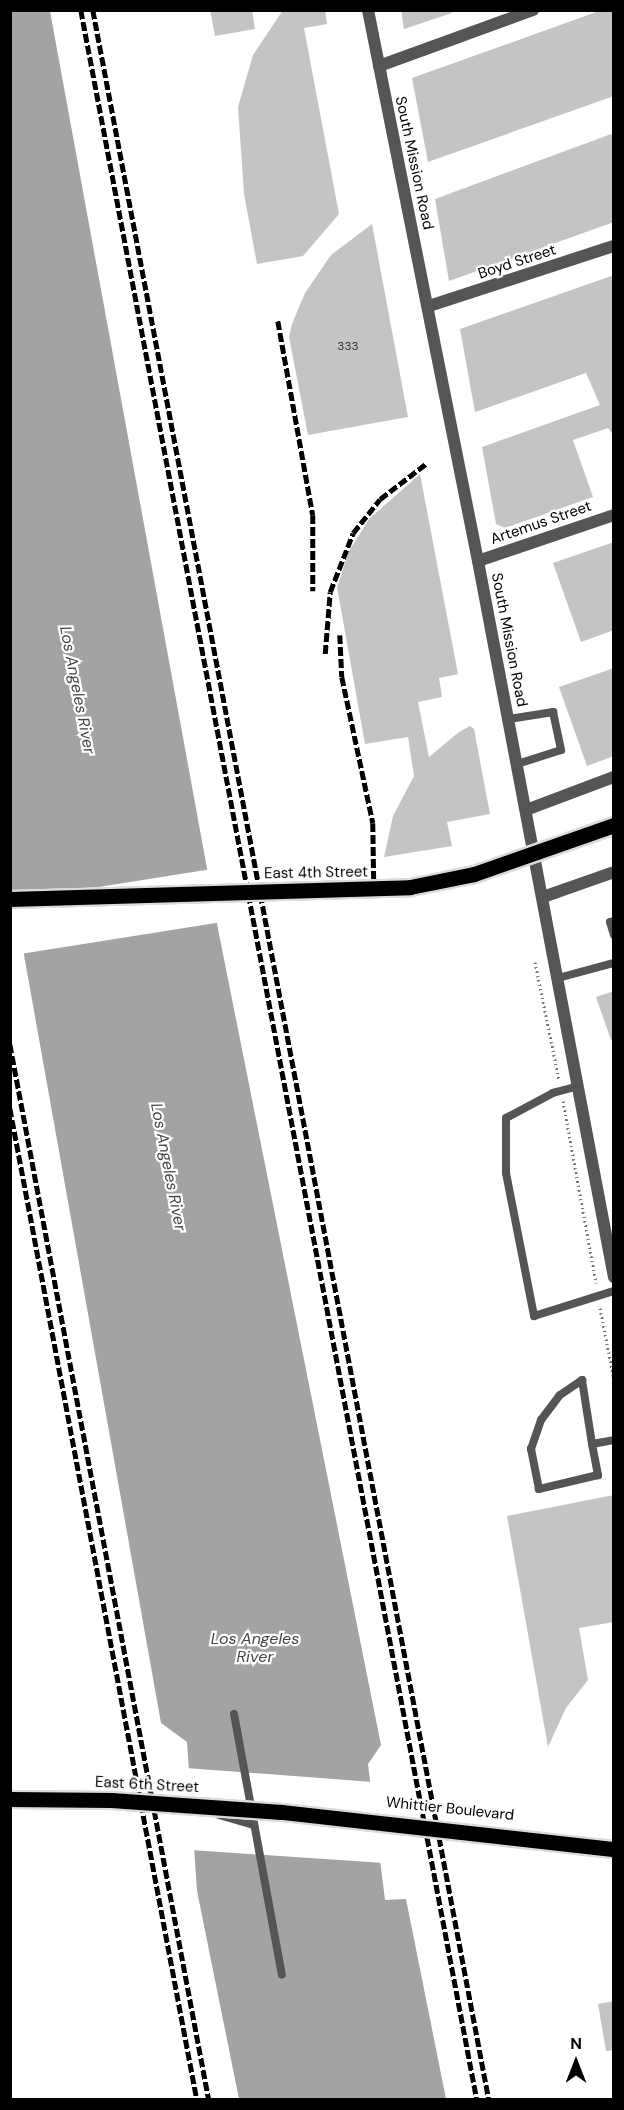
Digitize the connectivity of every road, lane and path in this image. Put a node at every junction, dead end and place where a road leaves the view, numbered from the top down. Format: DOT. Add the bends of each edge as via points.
graph roads {
  1 [pos="368,10"];
  2 [pos="533,10"];
  3 [pos="379,66"];
  4 [pos="614,246"];
  5 [pos="429,306"];
  6 [pos="614,515"];
  7 [pos="478,561"];
  8 [pos="509,719"];
  9 [pos="517,764"];
  10 [pos="614,777"];
  11 [pos="526,810"];
  12 [pos="614,825"];
  13 [pos="614,872"];
  14 [pos="543,897"];
  15 [pos="10,899"];
  16 [pos="614,921"];
  17 [pos="614,935"];
  18 [pos="535,963"];
  19 [pos="614,963"];
  20 [pos="558,978"];
  21 [pos="579,1086"];
  22 [pos="561,1091"];
  23 [pos="614,1277"];
  24 [pos="614,1291"];
  25 [pos="598,1296"];
  26 [pos="614,1380"];
  27 [pos="614,1440"];
  28 [pos="592,1444"];
  29 [pos="234,1714"];
  30 [pos="10,1799"];
  31 [pos="282,1812"];
  32 [pos="219,1815"];
  33 [pos="253,1825"];
  34 [pos="614,1849"];
  35 [pos="282,1975"];
  1 -- 3 [label="street, South Mission Road"];
  2 -- 3 [label="street"];
  3 -- 5 [label="street, South Mission Road"];
  4 -- 5 [label="street, Boyd Street"];
  5 -- 7 [label="street, South Mission Road"];
  6 -- 7 [label="street, Artemus Street"];
  7 -- 8 [label="street, South Mission Road"];
  8 -- 9 [label="street, South Mission Road"];
  8 -- 9 [label="lane" via="553,712 561,750"];
  9 -- 11 [label="street, South Mission Road"];
  10 -- 11 [label="street"];
  11 -- 14 [label="street, South Mission Road"];
  12 -- 15 [label="main road, East 4th Street, bridge" via="493,868 410,887"];
  13 -- 14 [label="street"];
  14 -- 20 [label="street, South Mission Road"];
  16 -- 17 [label="lane"];
  18 -- 22 [label="path"];
  19 -- 20 [label="lane"];
  20 -- 21 [label="street, South Mission Road"];
  21 -- 22 [label="lane"];
  21 -- 23 [label="street, South Mission Road"];
  22 -- 25 [label="path"];
  22 -- 25 [label="lane" via="506,1118 506,1173 534,1316"];
  24 -- 25 [label="lane"];
  25 -- 26 [label="path"];
  27 -- 28 [label="lane"];
  28 -- 28 [label="lane" via="582,1380 560,1395 541,1420 531,1449 539,1489 598,1475"];
  29 -- 33 [label="lane"];
  30 -- 31 [label="main road, East 6th Street, bridge" via="111,1800"];
  31 -- 34 [label="main road, Whittier Boulevard, bridge"];
  32 -- 33 [label="lane"];
  33 -- 35 [label="lane"];
}
